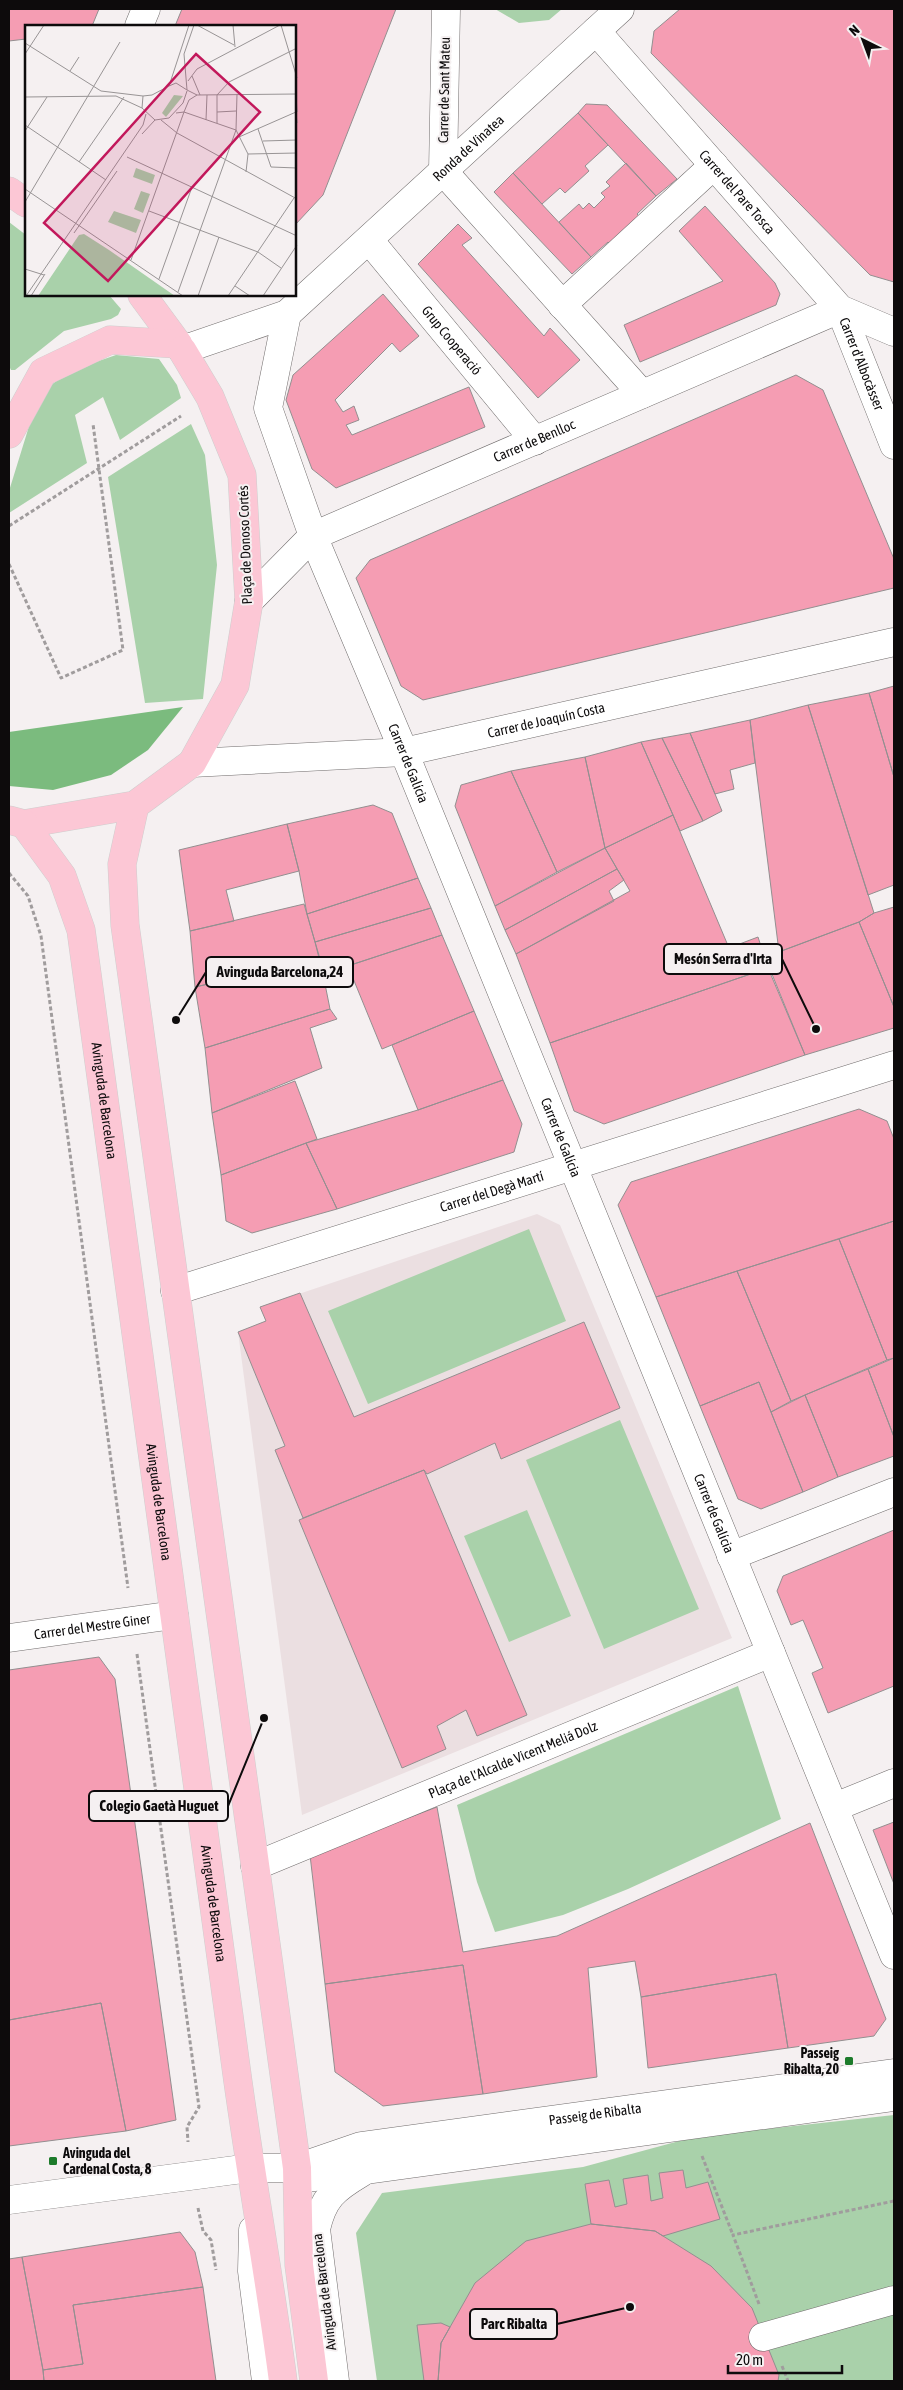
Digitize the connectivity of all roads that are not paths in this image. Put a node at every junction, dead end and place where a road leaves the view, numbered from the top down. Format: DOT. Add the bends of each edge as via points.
graph roads {
  1 [pos="146,9"];
  2 [pos="446,9"];
  3 [pos="620,9"];
  4 [pos="140,25"];
  5 [pos="596,31"];
  6 [pos="714,165"];
  7 [pos="443,171"];
  8 [pos="9,191"];
  9 [pos="25,202"];
  10 [pos="369,240"];
  11 [pos="306,284"];
  12 [pos="143,296"];
  13 [pos="562,305"];
  14 [pos="840,309"];
  15 [pos="287,314"];
  16 [pos="894,332"];
  17 [pos="180,347"];
  18 [pos="642,394"];
  19 [pos="9,434"];
  20 [pos="536,441"];
  21 [pos="894,445"];
  22 [pos="313,536"];
  23 [pos="249,601"];
  24 [pos="894,642"];
  25 [pos="404,752"];
  26 [pos="192,763"];
  27 [pos="135,805"];
  28 [pos="16,822"];
  29 [pos="894,1067"];
  30 [pos="572,1166"];
  31 [pos="176,1291"];
  32 [pos="894,1492"];
  33 [pos="731,1556"];
  34 [pos="174,1615"];
  35 [pos="9,1638"];
  36 [pos="771,1653"];
  37 [pos="894,1783"];
  38 [pos="835,1807"];
  39 [pos="255,1866"];
  40 [pos="894,1956"];
  41 [pos="894,2073"];
  42 [pos="894,2097"];
  43 [pos="364,2170"];
  44 [pos="297,2174"];
  45 [pos="252,2180"];
  46 [pos="9,2200"];
  47 [pos="894,2300"];
  48 [pos="767,2336"];
  49 [pos="266,2381"];
  50 [pos="283,2381"];
  51 [pos="314,2381"];
  52 [pos="335,2381"];
  1 -- 4 [label="street"];
  2 -- 7 [label="street, Carrer de Sant Mateu"];
  3 -- 5 [label="street, Ronda de Vinatea"];
  5 -- 6 [label="street, Carrer del Pare Tosca"];
  5 -- 7 [label="street, Ronda de Vinatea"];
  6 -- 13 [label="street"];
  6 -- 14 [label="street, Carrer del Pare Tosca"];
  7 -- 10 [label="street, Ronda de Vinatea"];
  7 -- 13 [label="street"];
  8 -- 9 [label="main road"];
  10 -- 11 [label="street, Ronda de Vinatea"];
  10 -- 20 [label="street, Grup Cooperació"];
  11 -- 15 [label="street, Ronda de Vinatea"];
  12 -- 17 [label="main road"];
  13 -- 18 [label="street"];
  14 -- 16 [label="street, Carrer del Pare Tosca"];
  14 -- 18 [label="street, Carrer de Benlloc"];
  14 -- 21 [label="street, Carrer d'Albocàsser"];
  15 -- 17 [label="street, Ronda de Vinatea"];
  15 -- 22 [label="street, Carrer de Galícia" via="268,408"];
  17 -- 19 [label="main road" via="110,340 43,372"];
  17 -- 23 [label="main road, Plaça de Donoso Cortés" via="210,397 242,475"];
  18 -- 20 [label="street, Carrer de Benlloc"];
  20 -- 22 [label="street, Carrer de Benlloc"];
  22 -- 23 [label="street, Carrer de Benlloc"];
  22 -- 25 [label="street, Carrer de Galícia"];
  23 -- 26 [label="main road, Plaça de Donoso Cortés" via="235,685"];
  24 -- 25 [label="street, Carrer de Joaquín Costa"];
  25 -- 26 [label="street, Carrer de Joaquín Costa"];
  25 -- 30 [label="street, Carrer de Galícia"];
  26 -- 27 [label="main road, Plaça de Donoso Cortés"];
  27 -- 28 [label="main road, Plaça de Donoso Cortés"];
  27 -- 31 [label="main road, Avinguda de Barcelona" via="122,864 125,924"];
  28 -- 34 [label="main road, Avinguda de Barcelona" via="62,876 80,930"];
  29 -- 30 [label="street, Carrer del Degà Martí"];
  30 -- 31 [label="street, Carrer del Degà Martí"];
  30 -- 33 [label="street, Carrer de Galícia"];
  31 -- 39 [label="main road, Avinguda de Barcelona"];
  32 -- 33 [label="street"];
  33 -- 36 [label="street, Carrer de Galícia"];
  34 -- 35 [label="street, Carrer del Mestre Giner"];
  34 -- 45 [label="main road, Avinguda de Barcelona"];
  36 -- 38 [label="street, Carrer de Galícia"];
  36 -- 39 [label="street, Plaça de l'Alcalde Vicent Meliá Dolz"];
  37 -- 38 [label="street"];
  38 -- 40 [label="street, Carrer de Galícia"];
  39 -- 44 [label="main road, Avinguda de Barcelona"];
  41 -- 44 [label="street, Passeig de Ribalta" via="361,2146"];
  42 -- 43 [label="street, Passeig de Ribalta"];
  43 -- 44 [label="street"];
  43 -- 52 [label="street, Avinguda de Barcelona" via="329,2197 320,2210 316,2229"];
  44 -- 45 [label="street"];
  44 -- 51 [label="main road, Avinguda de Barcelona" via="299,2265"];
  45 -- 46 [label="street"];
  45 -- 49 [label="street, Avinguda de Barcelona" via="252,2271"];
  45 -- 50 [label="main road, Avinguda de Barcelona"];
  47 -- 48 [label="street"];
}
